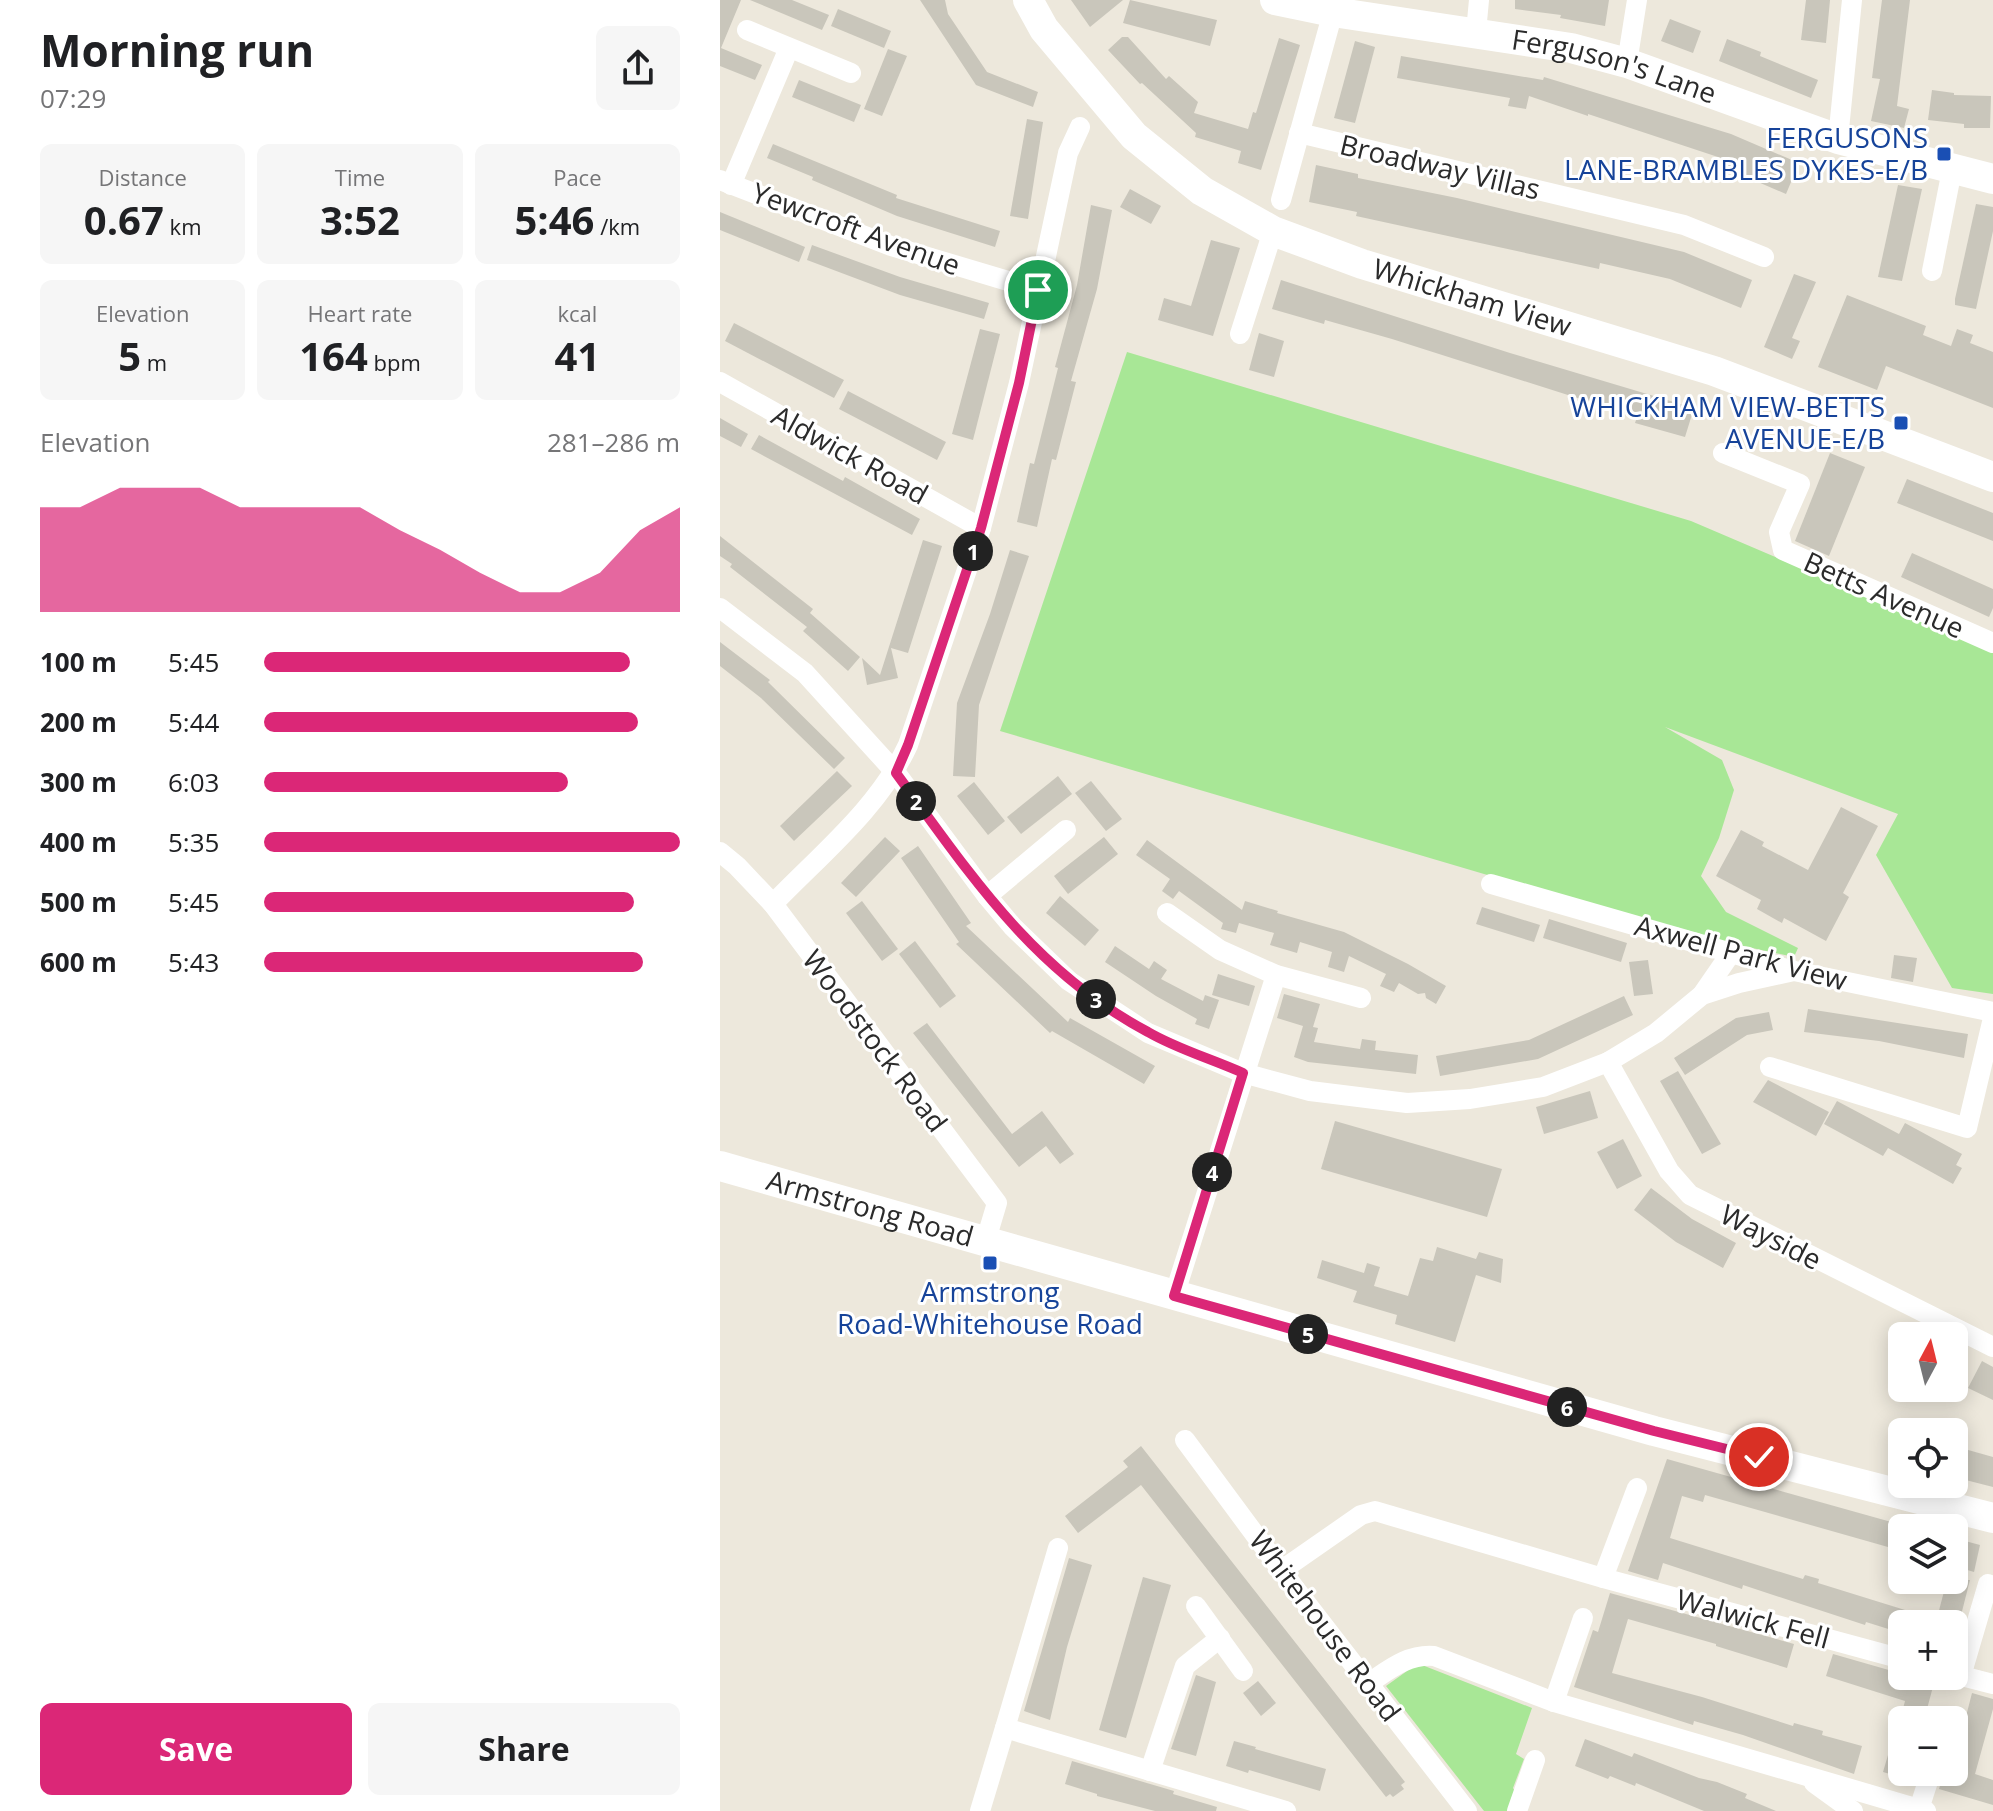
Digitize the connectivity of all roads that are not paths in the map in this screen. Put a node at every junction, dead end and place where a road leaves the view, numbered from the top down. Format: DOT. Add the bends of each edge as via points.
graph roads {
  1 [pos="1028,0"];
  2 [pos="1275,0"];
  3 [pos="1479,0"];
  4 [pos="1637,0"];
  5 [pos="1852,0"];
  6 [pos="1333,12"];
  7 [pos="747,30"];
  8 [pos="1476,32"];
  9 [pos="789,48"];
  10 [pos="1627,63"];
  11 [pos="851,73"];
  12 [pos="1080,127"];
  13 [pos="1299,133"];
  14 [pos="1838,139"];
  15 [pos="1952,170"];
  16 [pos="1993,179"];
  17 [pos="726,182"];
  18 [pos="1281,200"];
  19 [pos="1273,231"];
  20 [pos="1764,257"];
  21 [pos="1932,271"];
  22 [pos="1038,290"];
  23 [pos="1240,334"];
  24 [pos="720,382"];
  25 [pos="1723,453"];
  26 [pos="1993,477"];
  27 [pos="981,528"];
  28 [pos="720,608"];
  29 [pos="1993,643"];
  30 [pos="896,773"];
  31 [pos="1066,830"];
  32 [pos="720,852"];
  33 [pos="1491,884"];
  34 [pos="987,896"];
  35 [pos="773,904"];
  36 [pos="1167,913"];
  37 [pos="1731,953"];
  38 [pos="1794,971"];
  39 [pos="1276,975"];
  40 [pos="1702,995"];
  41 [pos="1361,998"];
  42 [pos="1993,1015"];
  43 [pos="1608,1062"];
  44 [pos="1770,1067"];
  45 [pos="1243,1073"];
  46 [pos="720,1166"];
  47 [pos="985,1243"];
  48 [pos="1174,1296"];
  49 [pos="1993,1347"];
  50 [pos="1185,1440"];
  51 [pos="1637,1488"];
  52 [pos="1993,1518"];
  53 [pos="1058,1548"];
  54 [pos="1282,1570"];
  55 [pos="1599,1577"];
  56 [pos="1988,1584"];
  57 [pos="1196,1606"];
  58 [pos="1583,1618"];
  59 [pos="1220,1638"];
  60 [pos="1968,1645"];
  61 [pos="1888,1655"];
  62 [pos="1243,1671"];
  63 [pos="1968,1678"];
  64 [pos="1369,1683"];
  65 [pos="1993,1684"];
  66 [pos="1554,1702"];
  67 [pos="1005,1728"];
  68 [pos="1535,1760"];
  69 [pos="1150,1771"];
  70 [pos="1801,1773"];
  71 [pos="1928,1786"];
  72 [pos="1456,1808"];
  73 [pos="1923,1810"];
  74 [pos="980,1811"];
  75 [pos="1286,1811"];
  76 [pos="1517,1811"];
  77 [pos="1853,1811"];
  1 -- 19 [label="street, Whickham View" via="1044,29 1134,136 1202,191"];
  2 -- 6 [label="street, Ferguson's Lane"];
  3 -- 8 [label="street"];
  4 -- 10 [label="street"];
  5 -- 14 [label="street"];
  6 -- 8 [label="street, Ferguson's Lane"];
  6 -- 13 [label="street"];
  7 -- 9 [label="street"];
  8 -- 10 [label="street, Ferguson's Lane"];
  9 -- 11 [label="street"];
  9 -- 17 [label="street"];
  10 -- 14 [label="street, Ferguson's Lane"];
  12 -- 22 [label="street" via="1068,153"];
  13 -- 18 [label="street"];
  13 -- 20 [label="street, Broadway Villas" via="1684,225"];
  14 -- 15 [label="street, Ferguson's Lane"];
  15 -- 16 [label="street, Ferguson's Lane"];
  15 -- 21 [label="street"];
  17 -- 22 [label="street, Yewcroft Avenue" via="891,246"];
  19 -- 23 [label="street"];
  19 -- 26 [label="street, Whickham View" via="1362,264 1714,371"];
  22 -- 27 [label="street"];
  24 -- 27 [label="street, Aldwick Road"];
  25 -- 29 [label="street, Betts Avenue" via="1800,484 1779,532 1783,550"];
  27 -- 30 [label="street"];
  28 -- 30 [label="street" via="805,673"];
  30 -- 34 [label="street"];
  30 -- 35 [label="street"];
  31 -- 34 [label="street"];
  32 -- 35 [label="street, Woodstock Road"];
  33 -- 37 [label="street, Axwell Park View"];
  34 -- 45 [label="street" via="1069,981 1148,1033"];
  35 -- 47 [label="street, Woodstock Road" via="997,1203"];
  36 -- 39 [label="street" via="1220,950"];
  37 -- 38 [label="street, Axwell Park View"];
  37 -- 40 [label="street"];
  38 -- 40 [label="street"];
  38 -- 42 [label="street, Axwell Park View"];
  39 -- 41 [label="street"];
  39 -- 45 [label="street"];
  40 -- 43 [label="street" via="1656,1033"];
  42 -- 44 [label="street" via="1967,1128"];
  43 -- 45 [label="street" via="1543,1087 1407,1103 1310,1091"];
  43 -- 49 [label="street, Wayside" via="1669,1171 1690,1195"];
  45 -- 48 [label="street"];
  46 -- 47 [label="street, Armstrong Road"];
  47 -- 48 [label="street, Armstrong Road"];
  48 -- 52 [label="street, Armstrong Road" via="1654,1431"];
  50 -- 54 [label="street, Whitehouse Road"];
  51 -- 55 [label="street"];
  53 -- 67 [label="street"];
  54 -- 55 [label="street, Walwick Fell" via="1361,1515 1375,1511"];
  54 -- 64 [label="street, Whitehouse Road"];
  55 -- 61 [label="street, Walwick Fell"];
  56 -- 60 [label="street"];
  57 -- 59 [label="street"];
  58 -- 66 [label="street"];
  59 -- 62 [label="street"];
  59 -- 69 [label="street" via="1185,1666"];
  63 -- 65 [label="street"];
  64 -- 66 [label="street" via="1407,1659 1434,1656"];
  64 -- 72 [label="street, Whitehouse Road"];
  66 -- 70 [label="street"];
  67 -- 69 [label="street"];
  67 -- 74 [label="street"];
  68 -- 76 [label="street"];
  69 -- 75 [label="street"];
  70 -- 73 [label="street"];
  70 -- 77 [label="street"];
  71 -- 73 [label="street"];
}
